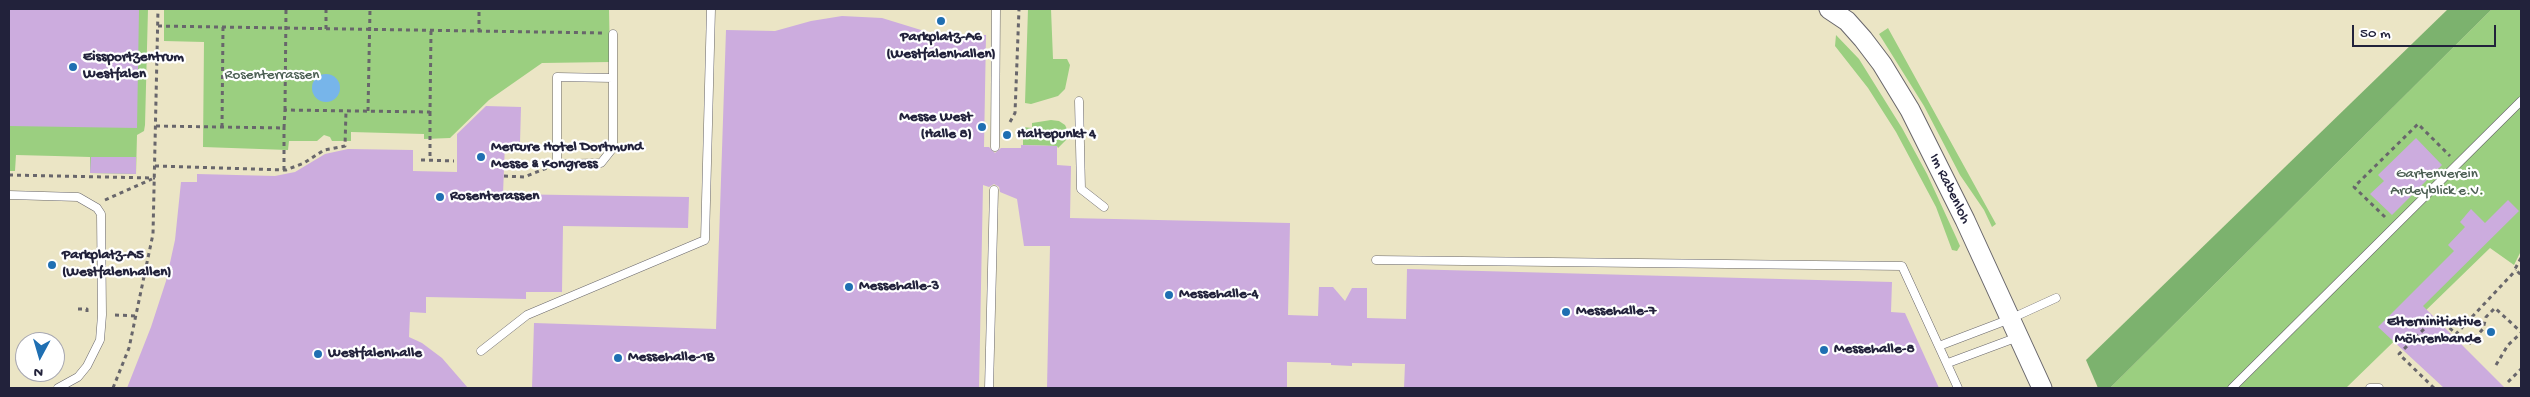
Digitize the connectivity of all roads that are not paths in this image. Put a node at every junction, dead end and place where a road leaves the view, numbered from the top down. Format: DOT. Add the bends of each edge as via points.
graph roads {
  1 [pos="711,9"];
  2 [pos="996,9"];
  3 [pos="1828,9"];
  4 [pos="613,34"];
  5 [pos="613,78"];
  6 [pos="1079,101"];
  7 [pos="2521,101"];
  8 [pos="995,148"];
  9 [pos="994,190"];
  10 [pos="9,195"];
  11 [pos="1104,207"];
  12 [pos="1376,260"];
  13 [pos="2056,298"];
  14 [pos="2010,319"];
  15 [pos="2018,337"];
  16 [pos="1939,346"];
  17 [pos="481,351"];
  18 [pos="1948,363"];
  19 [pos="58,388"];
  20 [pos="990,388"];
  21 [pos="1958,388"];
  22 [pos="2042,388"];
  23 [pos="2232,388"];
  24 [pos="2370,388"];
  25 [pos="2379,388"];
  1 -- 17 [label="lane" via="705,240 527,315"];
  2 -- 8 [label="lane"];
  3 -- 14 [label="street, Im Rabenloh" via="1847,21 1863,39 1910,110"];
  4 -- 5 [label="lane"];
  5 -- 5 [label="lane" via="613,148 601,163 557,164 557,77"];
  6 -- 11 [label="lane" via="1081,189"];
  7 -- 23 [label="lane"];
  9 -- 20 [label="lane"];
  10 -- 19 [label="lane" via="78,197 94,205 103,221 100,340 78,377"];
  12 -- 16 [label="lane" via="1902,266"];
  13 -- 14 [label="lane"];
  14 -- 15 [label="street, Im Rabenloh"];
  14 -- 16 [label="lane"];
  15 -- 18 [label="lane"];
  15 -- 22 [label="street, Im Rabenloh"];
  16 -- 18 [label="lane"];
  18 -- 21 [label="lane"];
  24 -- 25 [label="lane"];
}
